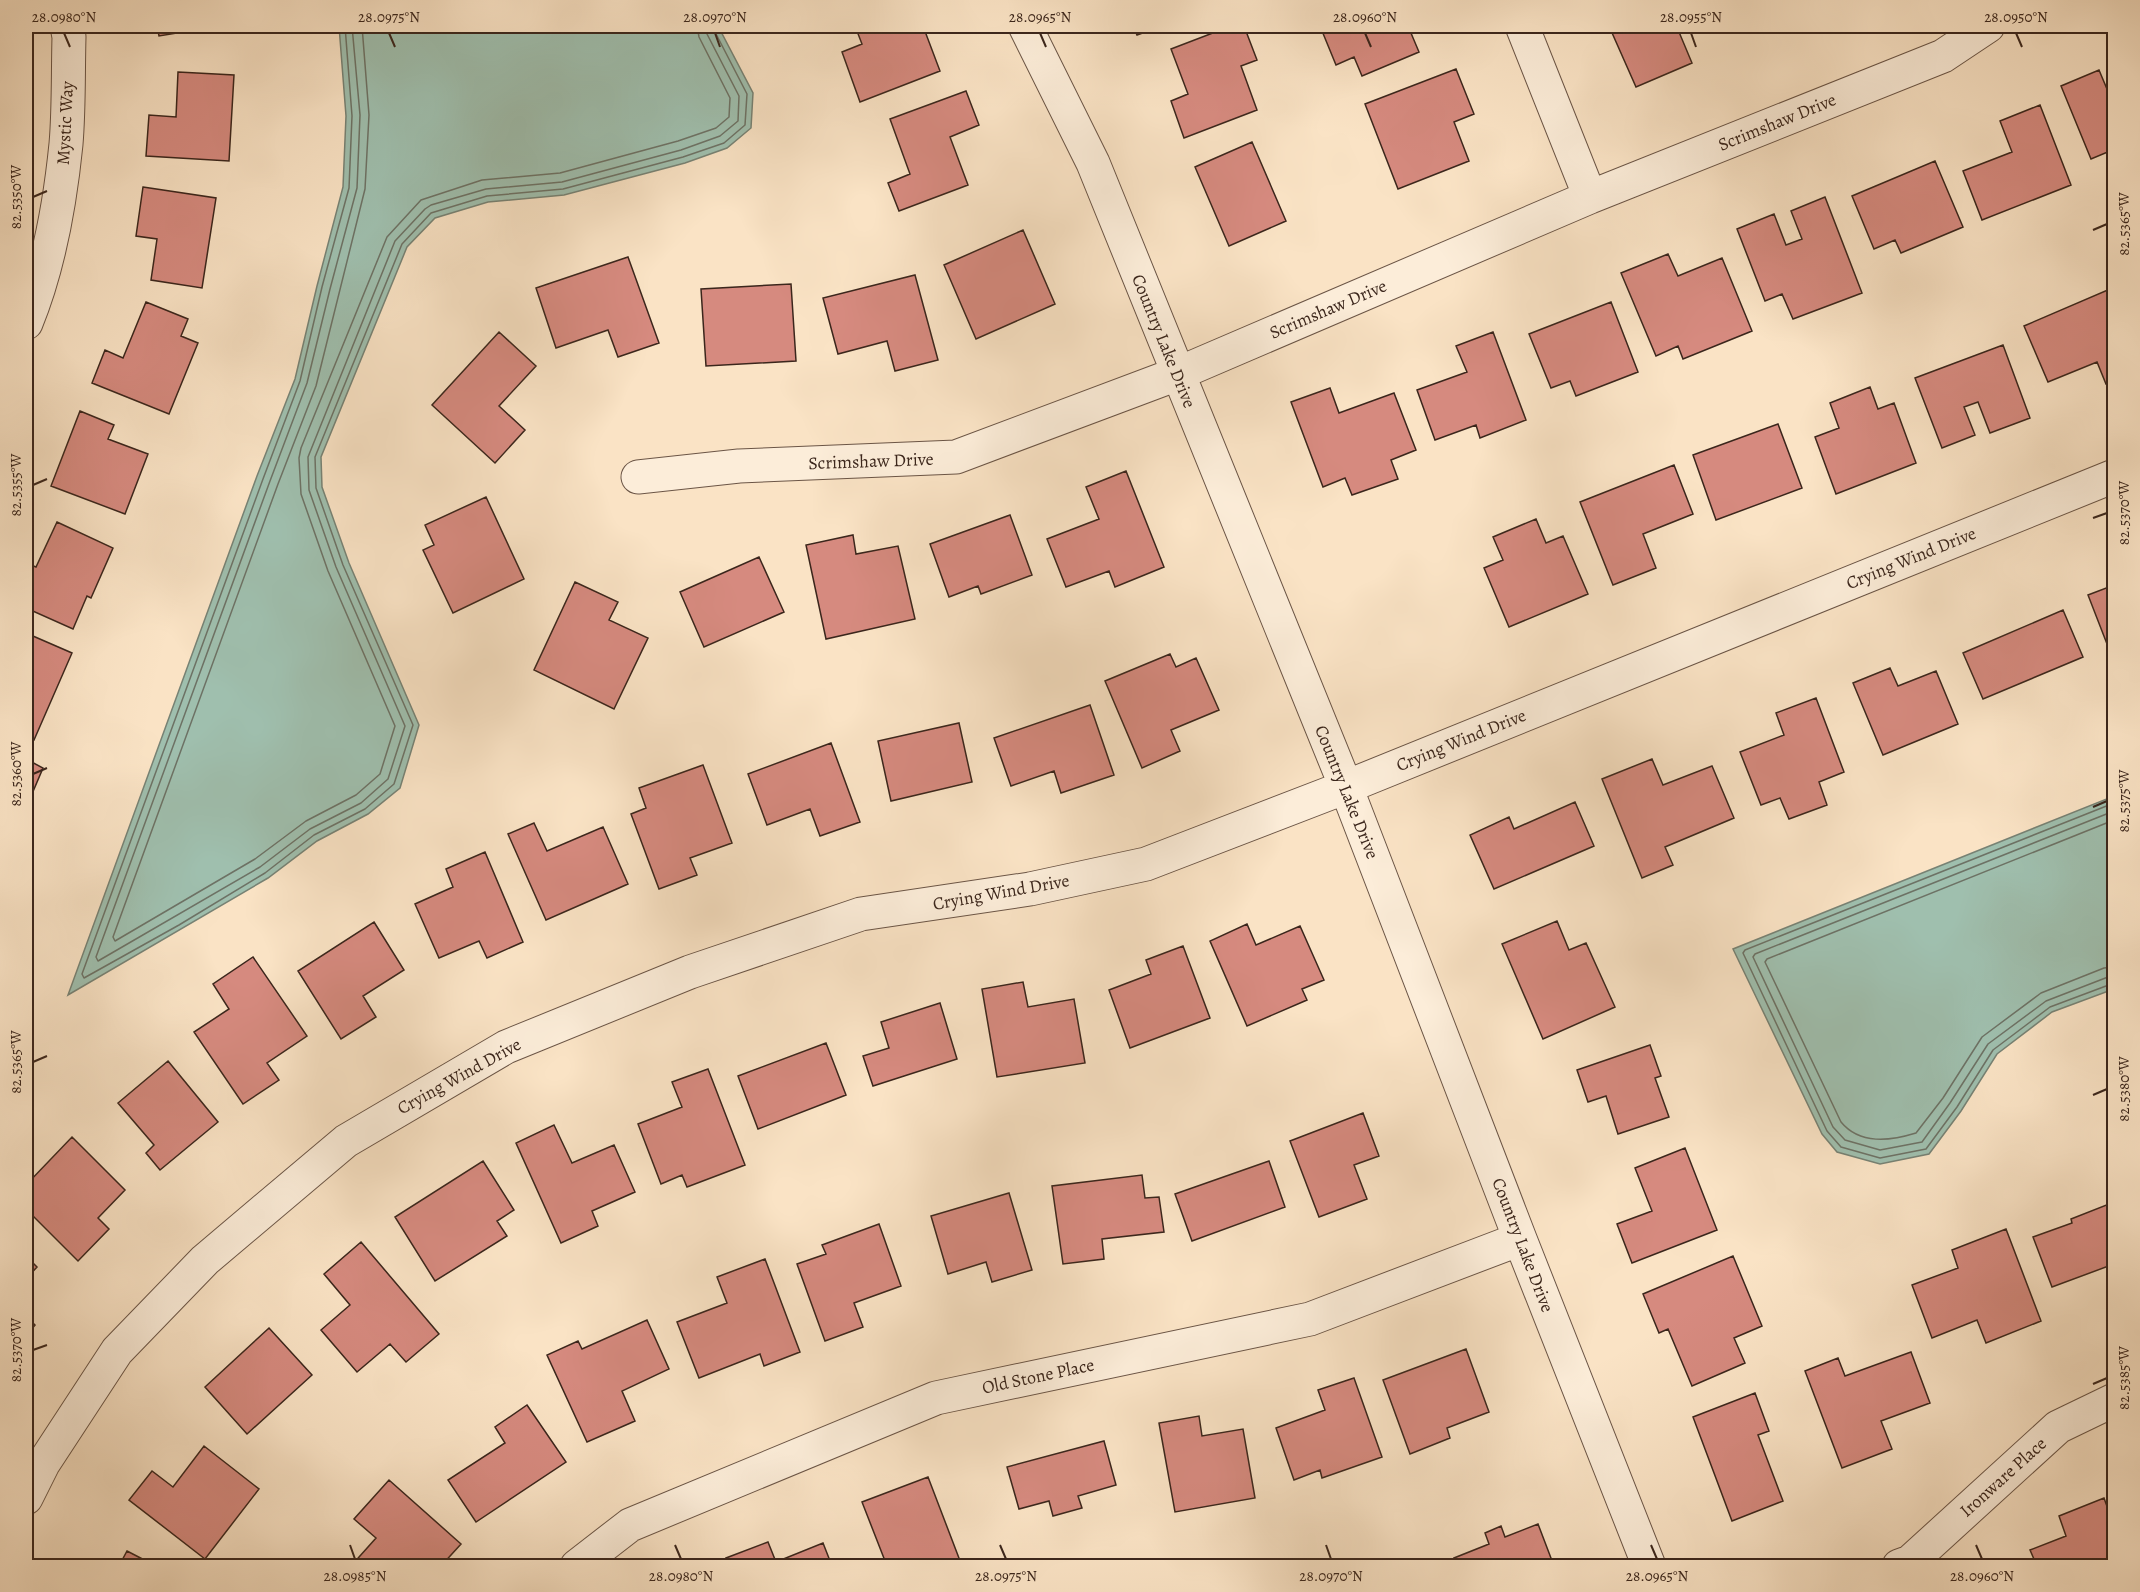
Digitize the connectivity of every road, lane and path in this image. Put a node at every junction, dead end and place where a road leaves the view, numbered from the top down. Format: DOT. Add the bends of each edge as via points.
graph roads {
  1 [pos="67,26"];
  2 [pos="1025,26"];
  3 [pos="1522,26"];
  4 [pos="1988,26"];
  5 [pos="1590,197"];
  6 [pos="26,323"];
  7 [pos="1177,374"];
  8 [pos="2115,476"];
  9 [pos="638,477"];
  10 [pos="1346,787"];
  11 [pos="1520,1239"];
  12 [pos="2115,1400"];
  13 [pos="26,1498"];
  14 [pos="577,1566"];
  15 [pos="1649,1566"];
  16 [pos="1899,1566"];
  1 -- 6 [label="street, Mystic Way" via="66,142 54,228"];
  2 -- 7 [label="street, Country Lake Drive" via="1093,163"];
  3 -- 5 [label="street"];
  4 -- 5 [label="street, Scrimshaw Drive" via="1943,56"];
  5 -- 7 [label="street, Scrimshaw Drive"];
  7 -- 9 [label="street, Scrimshaw Drive" via="956,457 739,466"];
  7 -- 10 [label="street, Country Lake Drive"];
  8 -- 10 [label="street, Crying Wind Drive"];
  10 -- 11 [label="street, Country Lake Drive"];
  10 -- 13 [label="street, Crying Wind Drive" via="1146,864 1030,889 861,914 690,972 506,1047 346,1141 205,1260 117,1351 43,1464"];
  11 -- 14 [label="street, Old Stone Place" via="1310,1319 936,1398 630,1525"];
  11 -- 15 [label="street, Country Lake Drive"];
  12 -- 16 [label="street, Ironware Place" via="2058,1427 1910,1562"];
}
